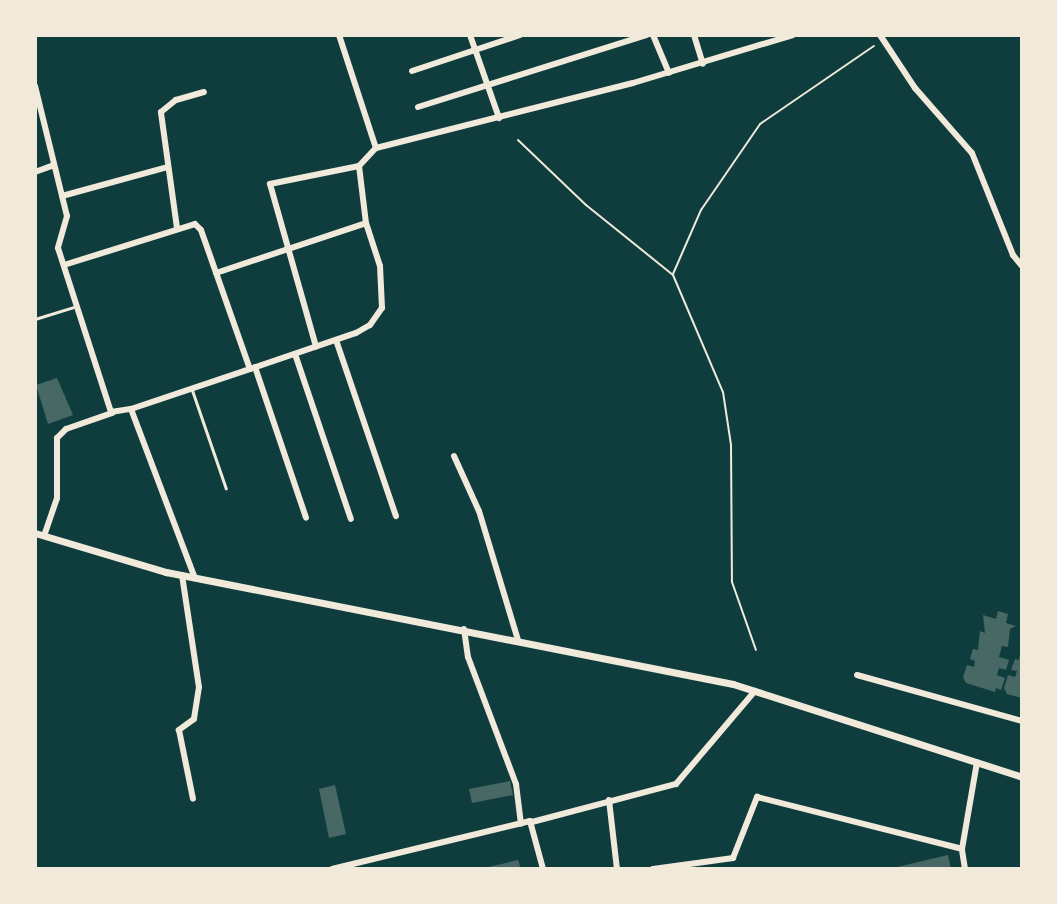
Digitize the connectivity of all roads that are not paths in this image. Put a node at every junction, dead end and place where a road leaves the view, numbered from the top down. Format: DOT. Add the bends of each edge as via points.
graph roads {
  1 [pos="339,35"];
  2 [pos="470,35"];
  3 [pos="520,35"];
  4 [pos="647,35"];
  5 [pos="653,35"];
  6 [pos="694,35"];
  7 [pos="793,35"];
  8 [pos="881,38"];
  9 [pos="475,51"];
  10 [pos="703,64"];
  11 [pos="412,71"];
  12 [pos="669,73"];
  13 [pos="35,86"];
  14 [pos="488,86"];
  15 [pos="204,92"];
  16 [pos="418,107"];
  17 [pos="499,118"];
  18 [pos="376,148"];
  19 [pos="54,165"];
  20 [pos="359,166"];
  21 [pos="168,167"];
  22 [pos="35,172"];
  23 [pos="62,196"];
  24 [pos="366,223"];
  25 [pos="177,228"];
  26 [pos="287,248"];
  27 [pos="64,265"];
  28 [pos="1022,266"];
  29 [pos="216,273"];
  30 [pos="77,306"];
  31 [pos="35,319"];
  32 [pos="336,340"];
  33 [pos="316,346"];
  34 [pos="295,354"];
  35 [pos="252,368"];
  36 [pos="192,389"];
  37 [pos="131,409"];
  38 [pos="111,413"];
  39 [pos="454,456"];
  40 [pos="226,488"];
  41 [pos="396,516"];
  42 [pos="306,518"];
  43 [pos="351,519"];
  44 [pos="35,533"];
  45 [pos="44,536"];
  46 [pos="183,575"];
  47 [pos="194,576"];
  48 [pos="464,629"];
  49 [pos="518,640"];
  50 [pos="857,675"];
  51 [pos="754,691"];
  52 [pos="1022,721"];
  53 [pos="977,762"];
  54 [pos="1022,777"];
  55 [pos="193,799"];
  56 [pos="609,800"];
  57 [pos="532,822"];
  58 [pos="521,824"];
  59 [pos="962,849"];
  60 [pos="332,869"];
  61 [pos="543,869"];
  62 [pos="617,869"];
  63 [pos="653,869"];
  64 [pos="965,869"];
  1 -- 18 [label="street"];
  2 -- 9 [label="street"];
  3 -- 9 [label="street"];
  4 -- 14 [label="street"];
  5 -- 12 [label="street"];
  6 -- 10 [label="street"];
  7 -- 10 [label="street"];
  8 -- 28 [label="street" via="972,153"];
  9 -- 11 [label="street"];
  9 -- 14 [label="street"];
  10 -- 12 [label="street"];
  12 -- 17 [label="street"];
  13 -- 19 [label="street"];
  14 -- 16 [label="street"];
  14 -- 17 [label="street"];
  15 -- 21 [label="street" via="176,100 161,112"];
  17 -- 18 [label="street"];
  18 -- 20 [label="street"];
  19 -- 22 [label="street"];
  19 -- 23 [label="street"];
  20 -- 24 [label="street"];
  20 -- 26 [label="street" via="270,184"];
  21 -- 23 [label="street"];
  21 -- 25 [label="street"];
  23 -- 27 [label="street" via="67,219 57,243"];
  24 -- 26 [label="street"];
  24 -- 32 [label="street" via="380,267 382,309 370,325"];
  25 -- 27 [label="street"];
  25 -- 29 [label="street" via="195,225 201,230"];
  26 -- 29 [label="street"];
  26 -- 33 [label="street"];
  27 -- 30 [label="street"];
  29 -- 35 [label="street"];
  30 -- 31 [label="lane"];
  30 -- 38 [label="street"];
  32 -- 33 [label="street"];
  32 -- 41 [label="street"];
  33 -- 34 [label="street"];
  34 -- 35 [label="street"];
  34 -- 43 [label="street"];
  35 -- 36 [label="street"];
  35 -- 42 [label="street"];
  36 -- 37 [label="street"];
  36 -- 40 [label="lane"];
  37 -- 38 [label="street"];
  37 -- 47 [label="street"];
  38 -- 45 [label="street" via="66,429 57,438 57,498"];
  39 -- 49 [label="street" via="479,512"];
  44 -- 45 [label="street"];
  45 -- 46 [label="street"];
  46 -- 47 [label="street"];
  46 -- 55 [label="street" via="199,687 194,719 179,730"];
  47 -- 48 [label="street"];
  48 -- 49 [label="street"];
  48 -- 58 [label="street" via="468,657 516,784"];
  49 -- 51 [label="street"];
  50 -- 52 [label="street"];
  51 -- 53 [label="street"];
  51 -- 56 [label="street" via="676,784"];
  53 -- 54 [label="street"];
  53 -- 59 [label="street"];
  56 -- 57 [label="street"];
  56 -- 62 [label="street"];
  57 -- 58 [label="street"];
  57 -- 61 [label="street"];
  58 -- 60 [label="street"];
  59 -- 63 [label="street" via="757,797 733,858"];
  59 -- 64 [label="street"];
}
